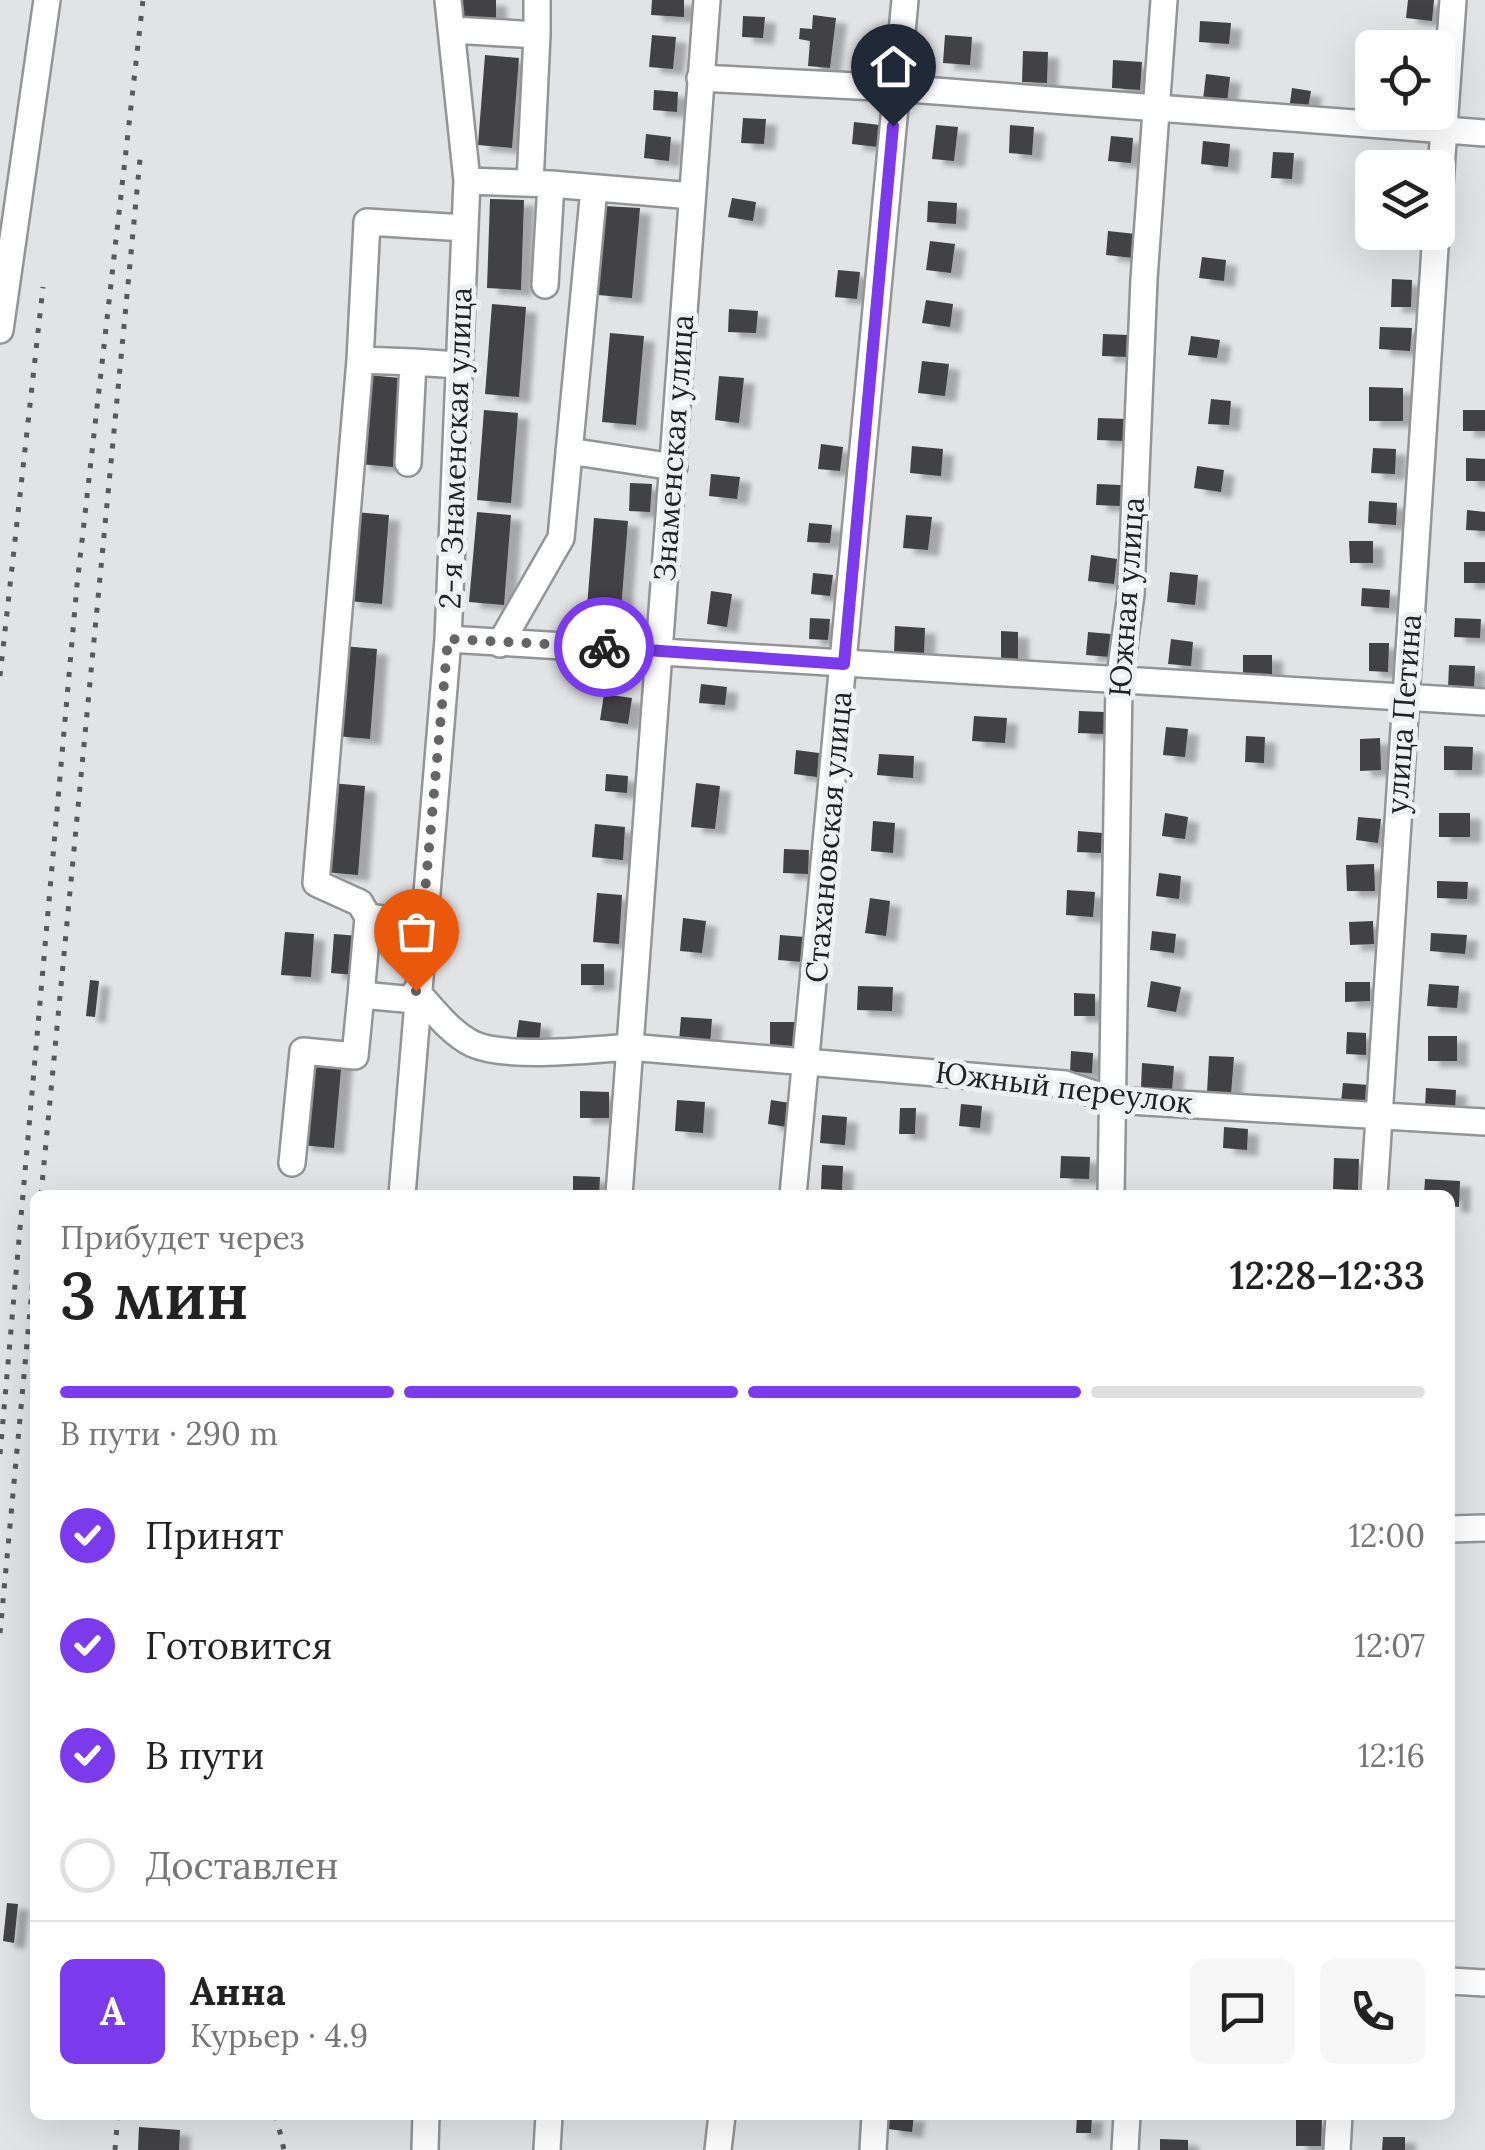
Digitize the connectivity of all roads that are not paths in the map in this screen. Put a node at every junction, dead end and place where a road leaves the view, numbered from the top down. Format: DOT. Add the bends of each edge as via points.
graph roads {
  1 [pos="47,0"];
  2 [pos="448,0"];
  3 [pos="537,0"];
  4 [pos="707,0"];
  5 [pos="905,0"];
  6 [pos="1164,0"];
  7 [pos="1453,0"];
  8 [pos="453,30"];
  9 [pos="536,35"];
  10 [pos="700,78"];
  11 [pos="896,88"];
  12 [pos="1156,110"];
  13 [pos="1444,132"];
  14 [pos="1485,133"];
  15 [pos="1443,150"];
  16 [pos="467,181"];
  17 [pos="541,184"];
  18 [pos="594,188"];
  19 [pos="692,196"];
  20 [pos="466,228"];
  21 [pos="1435,250"];
  22 [pos="545,286"];
  23 [pos="0,330"];
  24 [pos="360,360"];
  25 [pos="413,362"];
  26 [pos="459,365"];
  27 [pos="569,451"];
  28 [pos="408,464"];
  29 [pos="674,467"];
  30 [pos="448,639"];
  31 [pos="500,644"];
  32 [pos="658,649"];
  33 [pos="844,664"];
  34 [pos="1119,683"];
  35 [pos="1405,700"];
  36 [pos="1485,702"];
  37 [pos="368,917"];
  38 [pos="422,924"];
  39 [pos="361,995"];
  40 [pos="415,996"];
  41 [pos="630,1047"];
  42 [pos="809,1063"];
  43 [pos="1112,1100"];
  44 [pos="1380,1116"];
  45 [pos="1485,1122"];
  46 [pos="292,1163"];
  47 [pos="402,1190"];
  48 [pos="619,1190"];
  49 [pos="794,1190"];
  50 [pos="1110,1190"];
  51 [pos="1374,1190"];
  52 [pos="1485,1528"];
  53 [pos="1455,1529"];
  54 [pos="1455,1981"];
  55 [pos="1485,1983"];
  56 [pos="426,2120"];
  57 [pos="549,2120"];
  58 [pos="721,2120"];
  59 [pos="875,2120"];
  60 [pos="1126,2120"];
  61 [pos="1339,2120"];
  62 [pos="425,2150"];
  63 [pos="546,2150"];
  64 [pos="718,2150"];
  65 [pos="873,2150"];
  66 [pos="1124,2150"];
  67 [pos="1337,2150"];
  1 -- 23 [label="street"];
  2 -- 8 [label="street, 2-я Знаменская улица"];
  3 -- 9 [label="street"];
  4 -- 10 [label="street, Знаменская улица"];
  5 -- 11 [label="street, Стахановская улица"];
  6 -- 12 [label="street, Южная улица"];
  7 -- 13 [label="street"];
  8 -- 9 [label="street"];
  8 -- 16 [label="street, 2-я Знаменская улица"];
  9 -- 17 [label="street"];
  10 -- 11 [label="street"];
  10 -- 19 [label="street, Знаменская улица"];
  11 -- 12 [label="street"];
  11 -- 33 [label="street, Стахановская улица"];
  12 -- 13 [label="street"];
  12 -- 34 [label="street, Южная улица" via="1131,594"];
  13 -- 14 [label="street"];
  13 -- 15 [label="street"];
  16 -- 17 [label="street"];
  16 -- 20 [label="street, 2-я Знаменская улица"];
  17 -- 18 [label="street"];
  17 -- 22 [label="street"];
  18 -- 19 [label="street"];
  18 -- 27 [label="street"];
  19 -- 29 [label="street, Знаменская улица"];
  20 -- 24 [label="street" via="367,222"];
  20 -- 26 [label="street, 2-я Знаменская улица"];
  21 -- 35 [label="street, улица Петина"];
  24 -- 25 [label="street"];
  24 -- 37 [label="street" via="316,883 360,903"];
  25 -- 26 [label="street"];
  25 -- 28 [label="street"];
  26 -- 30 [label="street, 2-я Знаменская улица"];
  27 -- 29 [label="street"];
  27 -- 31 [label="street" via="561,538"];
  29 -- 32 [label="street, Знаменская улица"];
  30 -- 31 [label="street"];
  30 -- 38 [label="street, 2-я Знаменская улица"];
  31 -- 32 [label="street"];
  32 -- 33 [label="street"];
  32 -- 41 [label="street, Знаменская улица"];
  33 -- 34 [label="street"];
  33 -- 42 [label="street, Стахановская улица"];
  34 -- 35 [label="street"];
  34 -- 43 [label="street, Южная улица"];
  35 -- 36 [label="street"];
  35 -- 44 [label="street, улица Петина"];
  37 -- 38 [label="street"];
  37 -- 39 [label="street"];
  38 -- 40 [label="street, 2-я Знаменская улица"];
  39 -- 40 [label="street"];
  39 -- 46 [label="street" via="355,1056 303,1051"];
  40 -- 41 [label="street, Южный переулок" via="477,1046 565,1053"];
  40 -- 47 [label="street, 2-я Знаменская улица"];
  41 -- 42 [label="street, Южный переулок"];
  41 -- 48 [label="street, Знаменская улица"];
  42 -- 43 [label="street, Южный переулок" via="1065,1084"];
  42 -- 49 [label="street, Стахановская улица"];
  43 -- 44 [label="street, Южный переулок"];
  43 -- 50 [label="street, Южная улица"];
  44 -- 45 [label="street, Южный переулок"];
  44 -- 51 [label="street, улица Петина"];
  52 -- 53 [label="street"];
  54 -- 55 [label="street"];
  56 -- 62 [label="street"];
  57 -- 63 [label="street"];
  58 -- 64 [label="street"];
  59 -- 65 [label="street"];
  60 -- 66 [label="street"];
  61 -- 67 [label="street"];
}
